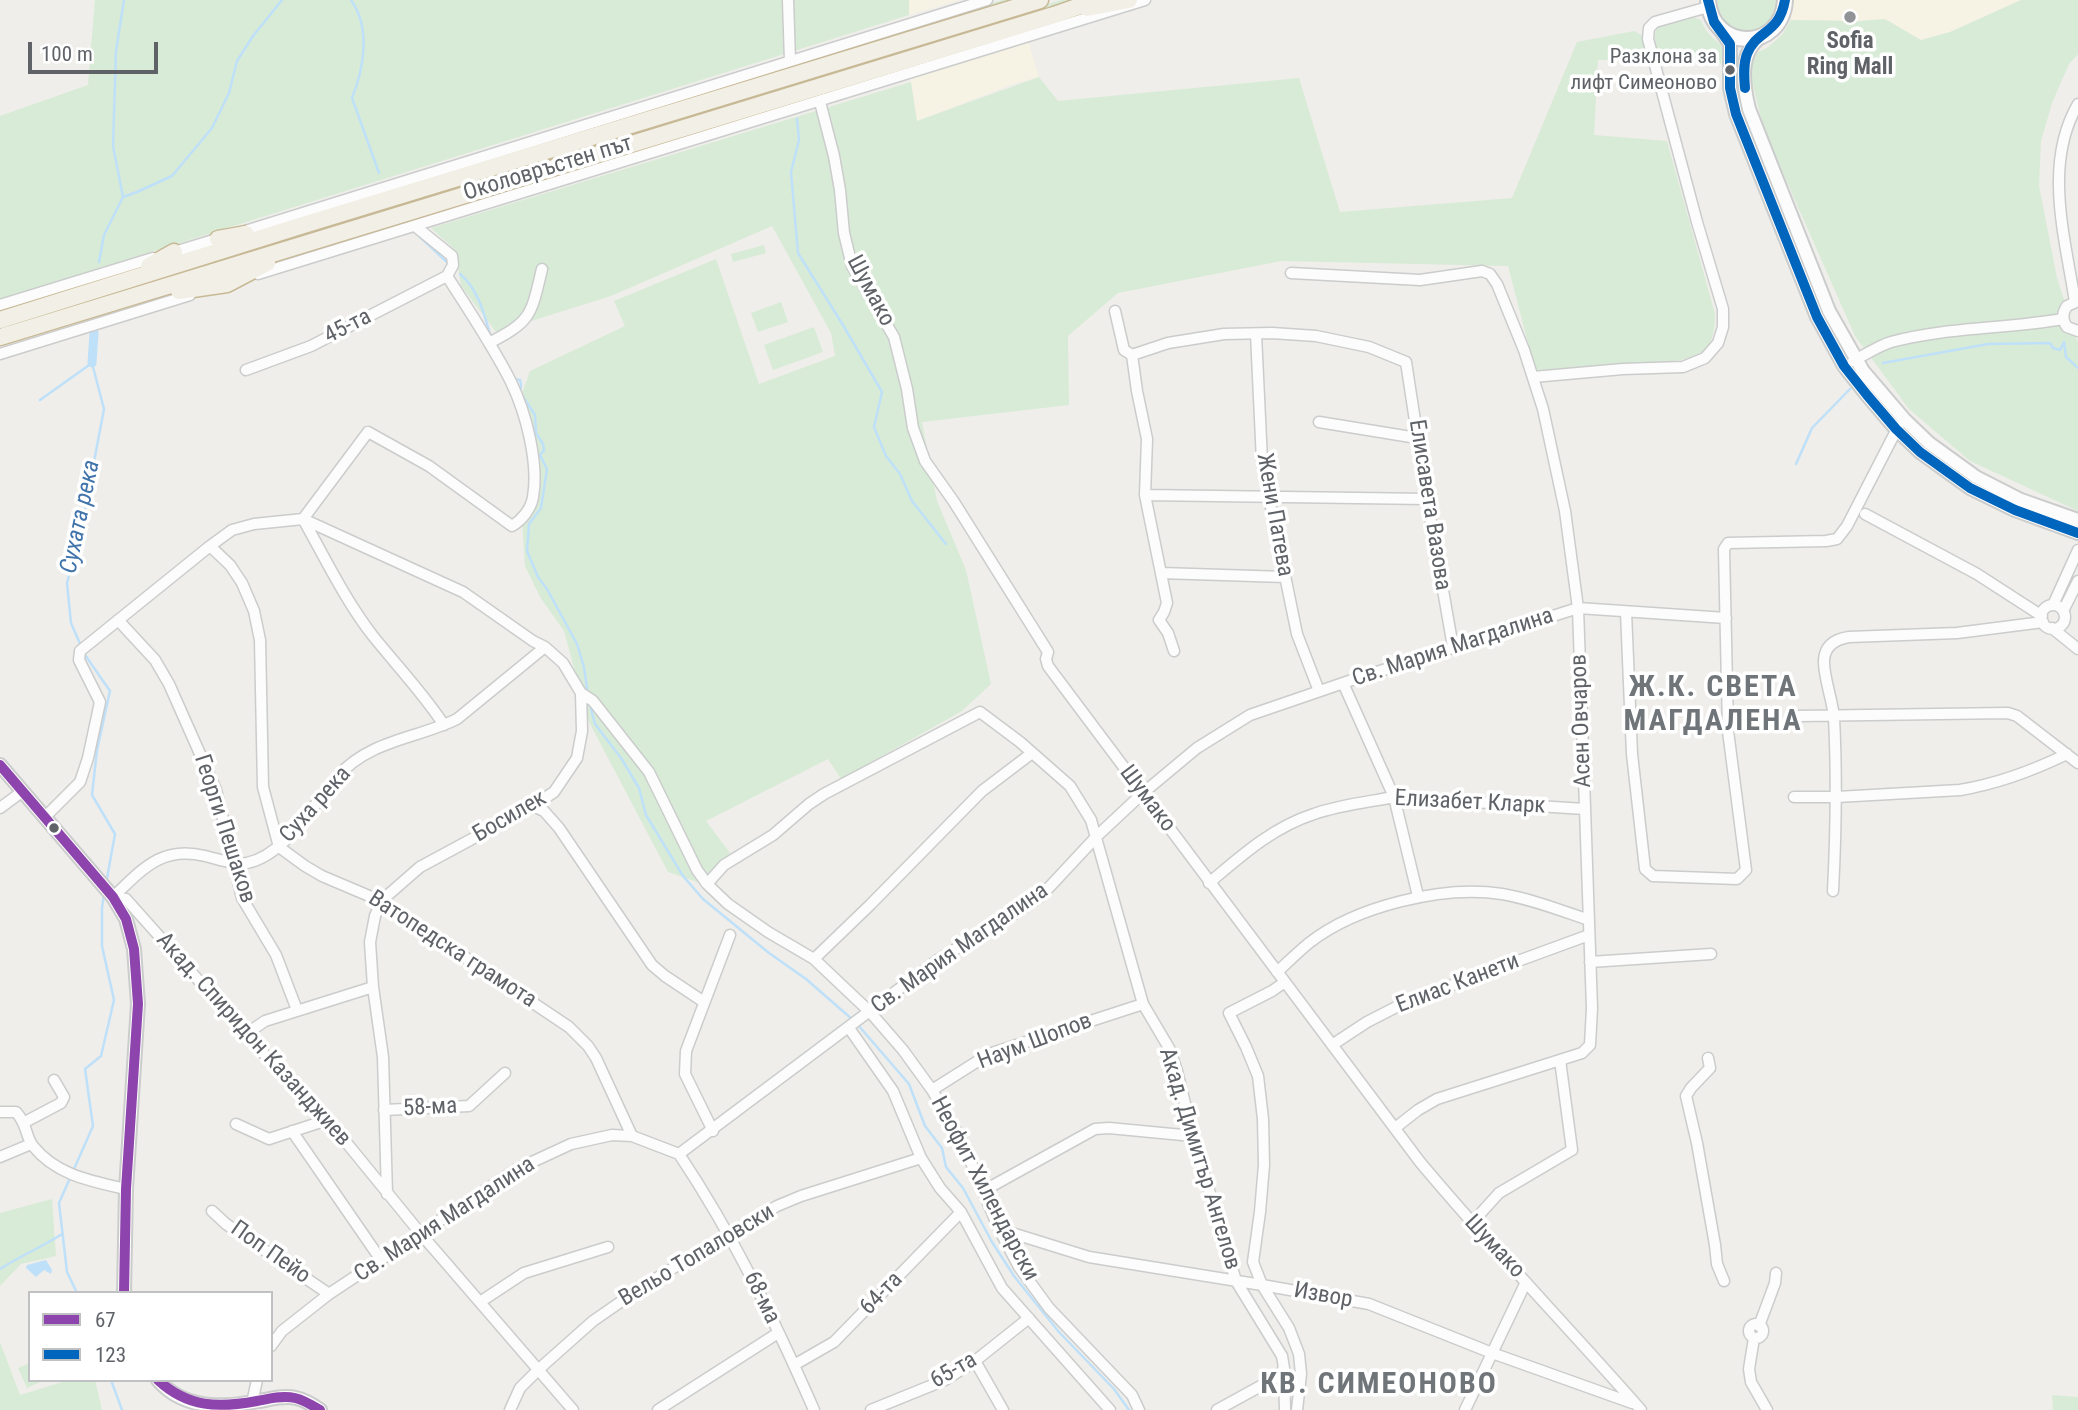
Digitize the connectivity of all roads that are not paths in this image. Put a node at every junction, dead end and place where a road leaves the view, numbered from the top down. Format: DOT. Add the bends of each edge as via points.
graph roads {
  1 [pos="788,0"];
  2 [pos="987,0"];
  3 [pos="1039,0"];
  4 [pos="1097,0"];
  5 [pos="1129,0"];
  6 [pos="1145,0"];
  7 [pos="1785,0"];
  8 [pos="1708,4"];
  9 [pos="1054,15"];
  10 [pos="1718,27"];
  11 [pos="1767,33"];
  12 [pos="790,61"];
  13 [pos="820,102"];
  14 [pos="2078,104"];
  15 [pos="300,226"];
  16 [pos="415,226"];
  17 [pos="218,239"];
  18 [pos="306,243"];
  19 [pos="174,252"];
  20 [pos="542,269"];
  21 [pos="1291,273"];
  22 [pos="447,276"];
  23 [pos="116,284"];
  24 [pos="227,284"];
  25 [pos="121,300"];
  26 [pos="2076,301"];
  27 [pos="0,305"];
  28 [pos="1115,311"];
  29 [pos="2063,319"];
  30 [pos="0,320"];
  31 [pos="2078,331"];
  32 [pos="1256,334"];
  33 [pos="0,337"];
  34 [pos="489,343"];
  35 [pos="0,354"];
  36 [pos="1132,355"];
  37 [pos="1850,363"];
  38 [pos="246,370"];
  39 [pos="1533,377"];
  40 [pos="1319,422"];
  41 [pos="1900,424"];
  42 [pos="1417,438"];
  43 [pos="1145,495"];
  44 [pos="1269,498"];
  45 [pos="1427,499"];
  46 [pos="1865,513"];
  47 [pos="303,519"];
  48 [pos="2075,528"];
  49 [pos="210,546"];
  50 [pos="2078,548"];
  51 [pos="1161,573"];
  52 [pos="1285,577"];
  53 [pos="2078,581"];
  54 [pos="2053,605"];
  55 [pos="1578,608"];
  56 [pos="2063,611"];
  57 [pos="1626,612"];
  58 [pos="1726,618"];
  59 [pos="118,620"];
  60 [pos="2045,622"];
  61 [pos="2062,624"];
  62 [pos="545,647"];
  63 [pos="1453,647"];
  64 [pos="2075,647"];
  65 [pos="1174,651"];
  66 [pos="1343,683"];
  67 [pos="1319,691"];
  68 [pos="581,694"];
  69 [pos="1834,714"];
  70 [pos="1799,716"];
  71 [pos="444,725"];
  72 [pos="1032,753"];
  73 [pos="2067,754"];
  74 [pos="2078,763"];
  75 [pos="0,765"];
  76 [pos="23,791"];
  77 [pos="1143,793"];
  78 [pos="1394,797"];
  79 [pos="1794,797"];
  80 [pos="1837,797"];
  81 [pos="533,806"];
  82 [pos="0,808"];
  83 [pos="1585,809"];
  84 [pos="45,817"];
  85 [pos="1097,836"];
  86 [pos="279,847"];
  87 [pos="232,863"];
  88 [pos="1209,883"];
  89 [pos="707,884"];
  90 [pos="1833,891"];
  91 [pos="113,897"];
  92 [pos="1418,897"];
  93 [pos="381,901"];
  94 [pos="1589,920"];
  95 [pos="730,935"];
  96 [pos="1589,935"];
  97 [pos="1711,954"];
  98 [pos="814,958"];
  99 [pos="1590,962"];
  100 [pos="1277,972"];
  101 [pos="1285,982"];
  102 [pos="373,987"];
  103 [pos="704,1002"];
  104 [pos="1143,1004"];
  105 [pos="297,1010"];
  106 [pos="870,1012"];
  107 [pos="849,1028"];
  108 [pos="246,1034"];
  109 [pos="1332,1045"];
  110 [pos="1708,1058"];
  111 [pos="1560,1060"];
  112 [pos="505,1073"];
  113 [pos="54,1080"];
  114 [pos="932,1090"];
  115 [pos="384,1110"];
  116 [pos="0,1112"];
  117 [pos="324,1121"];
  118 [pos="24,1122"];
  119 [pos="236,1124"];
  120 [pos="1395,1128"];
  121 [pos="292,1131"];
  122 [pos="713,1131"];
  123 [pos="632,1136"];
  124 [pos="1193,1136"];
  125 [pos="31,1144"];
  126 [pos="679,1154"];
  127 [pos="0,1157"];
  128 [pos="921,1158"];
  129 [pos="126,1189"];
  130 [pos="983,1191"];
  131 [pos="387,1194"];
  132 [pos="212,1211"];
  133 [pos="961,1212"];
  134 [pos="1471,1224"];
  135 [pos="999,1229"];
  136 [pos="421,1234"];
  137 [pos="729,1236"];
  138 [pos="608,1247"];
  139 [pos="381,1260"];
  140 [pos="1776,1273"];
  141 [pos="1724,1280"];
  142 [pos="1236,1281"];
  143 [pos="1526,1282"];
  144 [pos="1262,1285"];
  145 [pos="124,1291"];
  146 [pos="329,1294"];
  147 [pos="480,1302"];
  148 [pos="1029,1318"];
  149 [pos="778,1333"];
  150 [pos="273,1343"];
  151 [pos="1492,1353"];
  152 [pos="975,1361"];
  153 [pos="794,1364"];
  154 [pos="1284,1368"];
  155 [pos="539,1369"];
  156 [pos="160,1382"];
  157 [pos="256,1382"];
  158 [pos="251,1402"];
  159 [pos="193,1407"];
  160 [pos="1638,1407"];
  161 [pos="320,1410"];
  162 [pos="510,1410"];
  163 [pos="573,1410"];
  164 [pos="658,1410"];
  165 [pos="814,1410"];
  166 [pos="871,1410"];
  167 [pos="1003,1410"];
  168 [pos="1110,1410"];
  169 [pos="1139,1410"];
  170 [pos="1217,1410"];
  171 [pos="1285,1410"];
  172 [pos="1297,1410"];
  173 [pos="1465,1410"];
  174 [pos="1767,1410"];
  1 -- 12 [label="street"];
  2 -- 12 [label="street"];
  3 -- 15 [label="highway, Околовръстен път"];
  4 -- 9 [label="highway, Околовръстен път"];
  5 -- 9 [label="highway"];
  6 -- 13 [label="street"];
  7 -- 11 [label="main road" via="1782,16"];
  8 -- 10 [label="main road"];
  8 -- 39 [label="street" via="1655,22 1648,39 1723,309 1724,327 1718,343 1705,358 1683,368"];
  9 -- 18 [label="highway, Околовръстен път"];
  10 -- 11 [label="main road" via="1738,38 1753,39"];
  10 -- 37 [label="street" via="1730,44 1730,88 1736,114 1817,317"];
  11 -- 37 [label="street" via="1747,53 1744,86 1749,109"];
  12 -- 17 [label="street"];
  13 -- 16 [label="street"];
  13 -- 77 [label="street, Шумако" via="852,266 894,337 913,428 925,461 1048,652 1048,666"];
  14 -- 26 [label="street" via="2066,131 2058,180"];
  15 -- 17 [label="highway"];
  15 -- 23 [label="highway, Околовръстен път"];
  16 -- 22 [label="street" via="452,257"];
  16 -- 24 [label="street"];
  17 -- 19 [label="street"];
  18 -- 24 [label="highway"];
  18 -- 25 [label="highway, Околовръстен път"];
  19 -- 23 [label="highway"];
  19 -- 27 [label="street"];
  20 -- 34 [label="street" via="528,316 520,326"];
  21 -- 39 [label="street, Асен Овчаров" via="1419,280 1482,271 1490,274 1504,297"];
  22 -- 34 [label="street"];
  22 -- 38 [label="street, 45-та" via="311,346"];
  23 -- 30 [label="highway, Околовръстен път"];
  24 -- 25 [label="highway"];
  24 -- 35 [label="street"];
  25 -- 33 [label="highway, Околовръстен път"];
  26 -- 29 [label="street" via="2067,306"];
  28 -- 36 [label="street" via="1124,349"];
  29 -- 31 [label="street" via="2067,327"];
  29 -- 37 [label="street" via="1889,342"];
  32 -- 36 [label="street" via="1168,343"];
  32 -- 42 [label="street, Елисавета Вазова" via="1316,336 1370,347 1406,362"];
  32 -- 44 [label="street, Жени Патева" via="1262,461"];
  34 -- 47 [label="street" via="512,383 531,443 533,499 522,520 512,526 429,466 368,432"];
  36 -- 43 [label="street" via="1147,439"];
  37 -- 41 [label="street"];
  39 -- 55 [label="street, Асен Овчаров" via="1565,511"];
  40 -- 42 [label="street"];
  41 -- 48 [label="street" via="1920,452 1970,488 2015,510"];
  41 -- 58 [label="street" via="1837,539 1728,543 1724,549"];
  42 -- 45 [label="street, Елисавета Вазова"];
  43 -- 44 [label="street"];
  43 -- 51 [label="street"];
  44 -- 45 [label="street"];
  44 -- 52 [label="street, Жени Патева"];
  45 -- 63 [label="street, Елисавета Вазова"];
  46 -- 60 [label="street" via="1977,574"];
  47 -- 49 [label="street, Босилек" via="254,523 232,530"];
  47 -- 62 [label="street, Босилек" via="463,592"];
  47 -- 71 [label="street" via="372,634"];
  48 -- 50 [label="street"];
  49 -- 59 [label="street, Босилек"];
  49 -- 86 [label="street" via="230,565 254,611 260,640 263,787"];
  50 -- 54 [label="street"];
  51 -- 52 [label="street"];
  51 -- 65 [label="street" via="1167,603 1159,620"];
  52 -- 67 [label="street, Жени Патева" via="1297,634"];
  53 -- 56 [label="street"];
  54 -- 56 [label="street"];
  54 -- 60 [label="street" via="2044,610"];
  55 -- 57 [label="street, Св. Мария Магдалина"];
  55 -- 63 [label="street, Св. Мария Магдалина"];
  55 -- 83 [label="street, Асен Овчаров"];
  56 -- 61 [label="street"];
  57 -- 58 [label="street, Св. Мария Магдалина"];
  57 -- 58 [label="street" via="1632,754 1645,869 1653,876 1737,879 1746,870 1728,731"];
  59 -- 84 [label="street, Босилек" via="83,648 79,660 100,702 93,736 80,782"];
  59 -- 87 [label="street, Георги Пешаков" via="155,660 169,684 216,790"];
  60 -- 61 [label="street"];
  60 -- 64 [label="street"];
  60 -- 69 [label="street" via="1957,633 1836,639 1824,660"];
  61 -- 64 [label="street"];
  62 -- 68 [label="street, Босилек" via="563,663"];
  62 -- 71 [label="street, Суха река"];
  63 -- 66 [label="street, Св. Мария Магдалина"];
  66 -- 67 [label="street, Св. Мария Магдалина"];
  66 -- 78 [label="street"];
  67 -- 77 [label="street, Св. Мария Магдалина" via="1251,715 1198,748"];
  68 -- 81 [label="street, Босилек" via="577,758 554,792"];
  68 -- 89 [label="street, Неофит Хилендарски" via="593,701 649,772"];
  69 -- 70 [label="street"];
  69 -- 73 [label="street" via="2008,713"];
  69 -- 80 [label="street"];
  71 -- 86 [label="street, Суха река" via="384,743 360,756"];
  72 -- 85 [label="street, Акад. Димитър Ангелов" via="1070,786"];
  72 -- 89 [label="street, Акад. Димитър Ангелов" via="980,712 824,794 773,835 724,865"];
  72 -- 98 [label="street" via="982,791"];
  73 -- 74 [label="street"];
  73 -- 80 [label="street" via="1968,789"];
  75 -- 76 [label="street"];
  76 -- 82 [label="street"];
  76 -- 84 [label="street"];
  77 -- 85 [label="street, Св. Мария Магдалина"];
  77 -- 88 [label="street, Шумако"];
  78 -- 83 [label="street, Елизабет Кларк"];
  78 -- 88 [label="street, Елизабет Кларк" via="1314,814 1283,828"];
  78 -- 92 [label="street"];
  79 -- 80 [label="street"];
  80 -- 90 [label="street"];
  81 -- 93 [label="street, Босилек" via="420,867"];
  81 -- 103 [label="street" via="559,828 652,965"];
  83 -- 94 [label="street, Асен Овчаров"];
  84 -- 91 [label="street"];
  85 -- 104 [label="street, Акад. Димитър Ангелов"];
  85 -- 106 [label="street, Св. Мария Магдалина" via="1042,895 939,959"];
  86 -- 87 [label="street, Суха река" via="246,863"];
  86 -- 93 [label="street, Ватопедска грамота" via="322,876"];
  87 -- 91 [label="street, Суха река" via="196,853 172,853 149,863"];
  87 -- 105 [label="street, Георги Пешаков" via="242,898 276,955"];
  88 -- 100 [label="street, Шумако"];
  89 -- 98 [label="street, Неофит Хилендарски" via="768,932"];
  91 -- 108 [label="street, Акад. Спиридон Казанджиев" via="126,899"];
  91 -- 129 [label="street" via="126,919 134,949 138,1004"];
  92 -- 94 [label="street" via="1501,894"];
  92 -- 100 [label="street" via="1376,908 1330,929"];
  93 -- 102 [label="street" via="370,942"];
  93 -- 123 [label="street, Ватопедска грамота" via="569,1027 596,1058"];
  94 -- 96 [label="street, Асен Овчаров"];
  95 -- 103 [label="street"];
  96 -- 99 [label="street, Асен Овчаров"];
  96 -- 109 [label="street, Елиас Канети" via="1406,1002"];
  97 -- 99 [label="street"];
  98 -- 106 [label="street, Неофит Хилендарски"];
  99 -- 111 [label="street, Асен Овчаров" via="1590,1045 1582,1053"];
  100 -- 101 [label="street, Шумако"];
  101 -- 109 [label="street, Шумако"];
  101 -- 144 [label="street" via="1229,1013 1258,1076 1264,1165 1253,1262"];
  102 -- 105 [label="street"];
  102 -- 115 [label="street" via="383,1057"];
  103 -- 122 [label="street" via="686,1051 685,1074"];
  104 -- 114 [label="street, Наум Шопов" via="989,1054"];
  104 -- 124 [label="street, Акад. Димитър Ангелов" via="1169,1048"];
  105 -- 108 [label="street" via="265,1021"];
  106 -- 107 [label="street, Св. Мария Магдалина"];
  106 -- 114 [label="street, Неофит Хилендарски"];
  107 -- 122 [label="street, Св. Мария Магдалина"];
  107 -- 128 [label="street, Неофит Хилендарски" via="893,1091"];
  108 -- 117 [label="street, Акад. Спиридон Казанджиев"];
  109 -- 120 [label="street, Шумако"];
  110 -- 141 [label="street" via="1710,1068 1686,1096 1717,1264"];
  111 -- 120 [label="street" via="1437,1100"];
  111 -- 134 [label="street" via="1572,1150 1499,1193"];
  112 -- 115 [label="street, 58-ма" via="469,1106"];
  113 -- 118 [label="street" via="64,1097 61,1103"];
  114 -- 130 [label="street, Неофит Хилендарски" via="961,1139"];
  115 -- 131 [label="street"];
  116 -- 118 [label="street" via="16,1112"];
  117 -- 121 [label="street"];
  117 -- 131 [label="street, Акад. Спиридон Казанджиев"];
  118 -- 125 [label="street"];
  119 -- 121 [label="street" via="269,1139"];
  120 -- 134 [label="street, Шумако"];
  121 -- 139 [label="street"];
  122 -- 126 [label="street, Св. Мария Магдалина"];
  123 -- 126 [label="street, Св. Мария Магдалина"];
  123 -- 136 [label="street, Св. Мария Магдалина" via="612,1135 571,1144 517,1170"];
  124 -- 130 [label="street" via="1095,1129"];
  124 -- 142 [label="street, Акад. Димитър Ангелов"];
  125 -- 127 [label="street"];
  125 -- 129 [label="street" via="65,1173"];
  126 -- 137 [label="street, 68-ма"];
  128 -- 133 [label="street, Неофит Хилендарски"];
  128 -- 137 [label="street, Вельо Топаловски" via="801,1196"];
  129 -- 145 [label="street"];
  130 -- 135 [label="street, Неофит Хилендарски"];
  131 -- 136 [label="street"];
  132 -- 146 [label="street, Поп Пейо"];
  133 -- 148 [label="street, Неофит Хилендарски" via="1002,1288"];
  133 -- 153 [label="street, 64-та" via="834,1342"];
  134 -- 143 [label="street, Шумако"];
  135 -- 142 [label="street, Извор" via="1089,1257"];
  135 -- 169 [label="street, Неофит Хилендарски" via="1049,1308 1132,1395"];
  136 -- 139 [label="street, Св. Мария Магдалина"];
  136 -- 147 [label="street"];
  137 -- 149 [label="street, 68-ма"];
  137 -- 155 [label="street, Вельо Топаловски" via="593,1321"];
  138 -- 147 [label="street" via="524,1273"];
  139 -- 146 [label="street, Св. Мария Магдалина"];
  140 -- 174 [label="street" via="1749,1368 1751,1382"];
  142 -- 144 [label="street, Извор"];
  142 -- 154 [label="street, Акад. Димитър Ангелов" via="1282,1356"];
  143 -- 151 [label="street"];
  143 -- 160 [label="street, Шумако"];
  144 -- 151 [label="street, Извор" via="1369,1304"];
  144 -- 172 [label="street" via="1299,1354"];
  146 -- 150 [label="street, Св. Мария Магдалина"];
  147 -- 155 [label="street"];
  148 -- 152 [label="street, 65-та"];
  148 -- 168 [label="street, Неофит Хилендарски"];
  149 -- 153 [label="street, 68-ма"];
  149 -- 164 [label="street"];
  151 -- 160 [label="street, Извор"];
  151 -- 173 [label="street"];
  152 -- 166 [label="street, 65-та" via="945,1380"];
  152 -- 167 [label="street"];
  153 -- 165 [label="street, 68-ма"];
  154 -- 170 [label="street" via="1279,1376"];
  154 -- 171 [label="street, Акад. Димитър Ангелов"];
  155 -- 162 [label="street, Вельо Топаловски" via="520,1388"];
  155 -- 163 [label="street"];
  156 -- 159 [label="street"];
  157 -- 158 [label="street"];
  158 -- 159 [label="street"];
  158 -- 161 [label="street" via="287,1397"];
}
